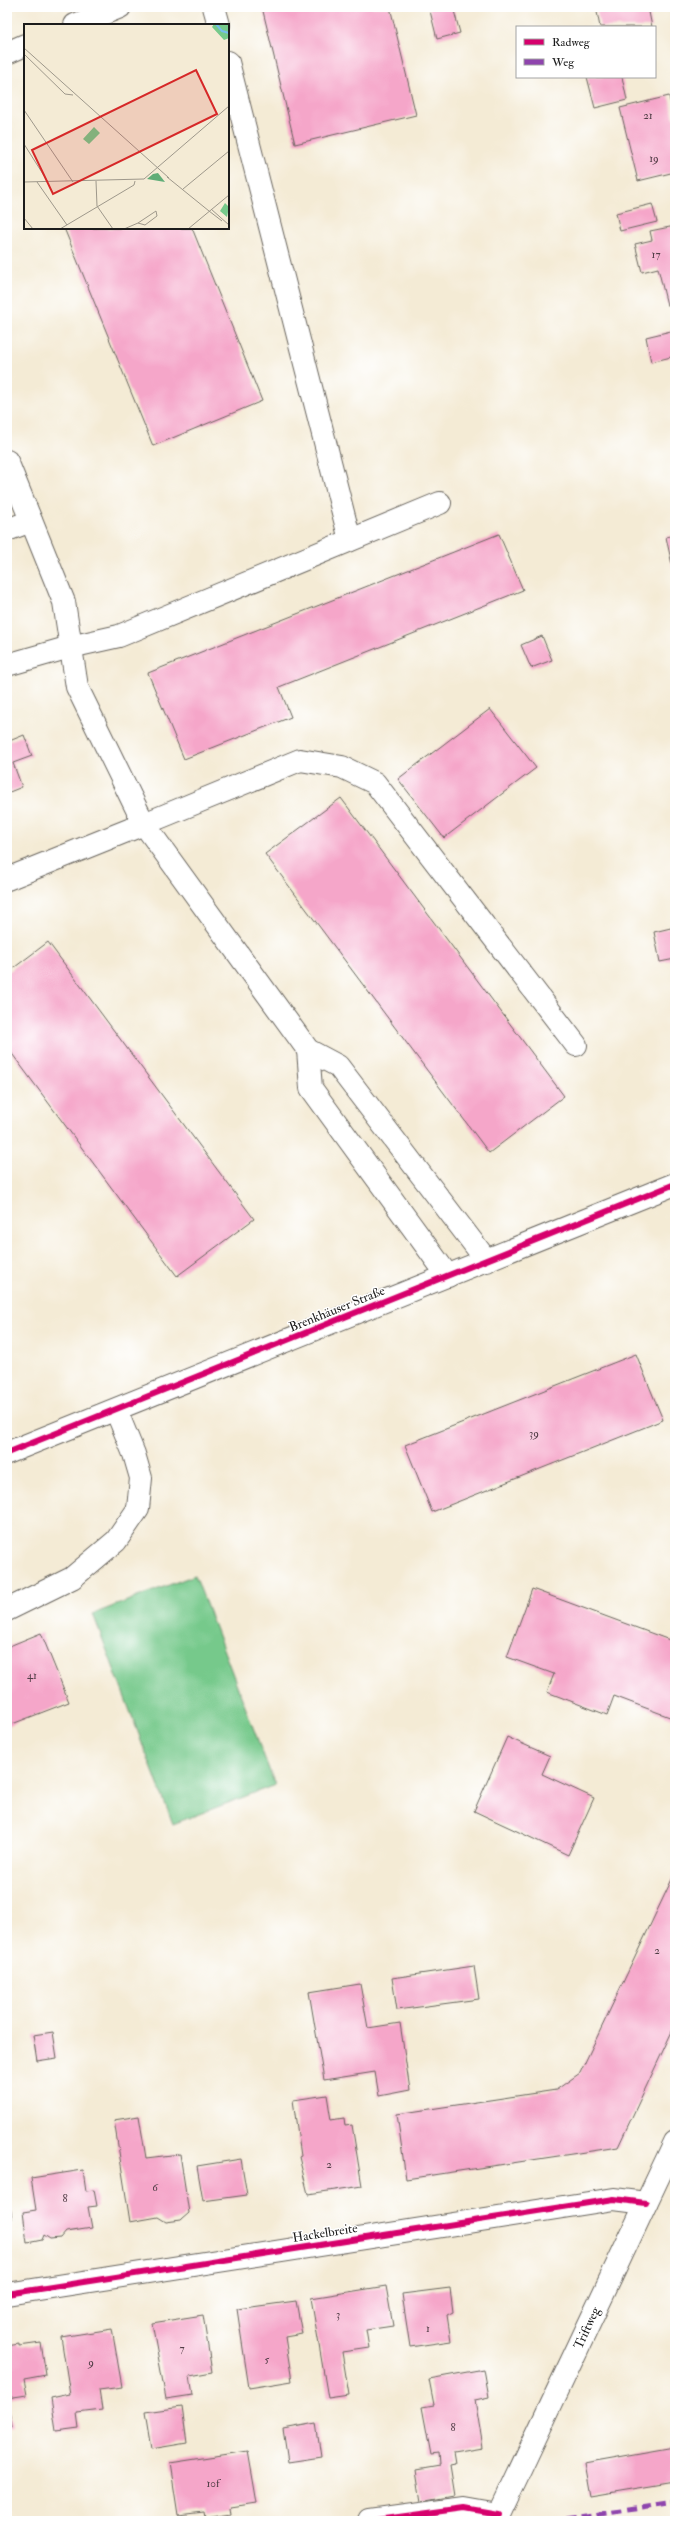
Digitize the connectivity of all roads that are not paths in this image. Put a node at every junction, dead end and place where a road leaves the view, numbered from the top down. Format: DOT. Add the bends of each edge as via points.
graph roads {
  1 [pos="120,7"];
  2 [pos="214,7"];
  3 [pos="78,24"];
  4 [pos="219,24"];
  5 [pos="24,45"];
  6 [pos="7,53"];
  7 [pos="229,66"];
  8 [pos="7,461"];
  9 [pos="440,503"];
  10 [pos="31,521"];
  11 [pos="7,530"];
  12 [pos="350,540"];
  13 [pos="70,647"];
  14 [pos="7,665"];
  15 [pos="144,824"];
  16 [pos="7,879"];
  17 [pos="576,1045"];
  18 [pos="308,1050"];
  19 [pos="675,1184"];
  20 [pos="487,1260"];
  21 [pos="448,1276"];
  22 [pos="116,1410"];
  23 [pos="7,1453"];
  24 [pos="7,1610"];
  25 [pos="675,2142"];
  26 [pos="646,2203"];
  27 [pos="7,2294"];
  28 [pos="497,2517"];
  29 [pos="369,2521"];
  1 -- 3 [label="street"];
  2 -- 4 [label="street"];
  5 -- 6 [label="street"];
  7 -- 12 [label="street"];
  8 -- 10 [label="street"];
  9 -- 12 [label="street"];
  10 -- 11 [label="street"];
  10 -- 13 [label="street" via="64,602"];
  12 -- 13 [label="street" via="119,636"];
  13 -- 14 [label="street"];
  13 -- 15 [label="street" via="76,687"];
  15 -- 16 [label="street"];
  15 -- 17 [label="street" via="300,760 342,767 375,783"];
  15 -- 18 [label="street"];
  18 -- 20 [label="street" via="338,1066"];
  18 -- 21 [label="street" via="311,1088"];
  19 -- 20 [label="street, Brenkhäuser Straße"];
  20 -- 21 [label="street, Brenkhäuser Straße"];
  21 -- 22 [label="street, Brenkhäuser Straße"];
  22 -- 23 [label="street, Brenkhäuser Straße"];
  22 -- 24 [label="street" via="141,1478 138,1509 116,1541 72,1578"];
  25 -- 26 [label="street, Triftweg"];
  26 -- 27 [label="street, Hackelbreite" via="614,2199"];
  26 -- 28 [label="street, Triftweg"];
  28 -- 29 [label="street, Triftweg" via="465,2508"];
}
